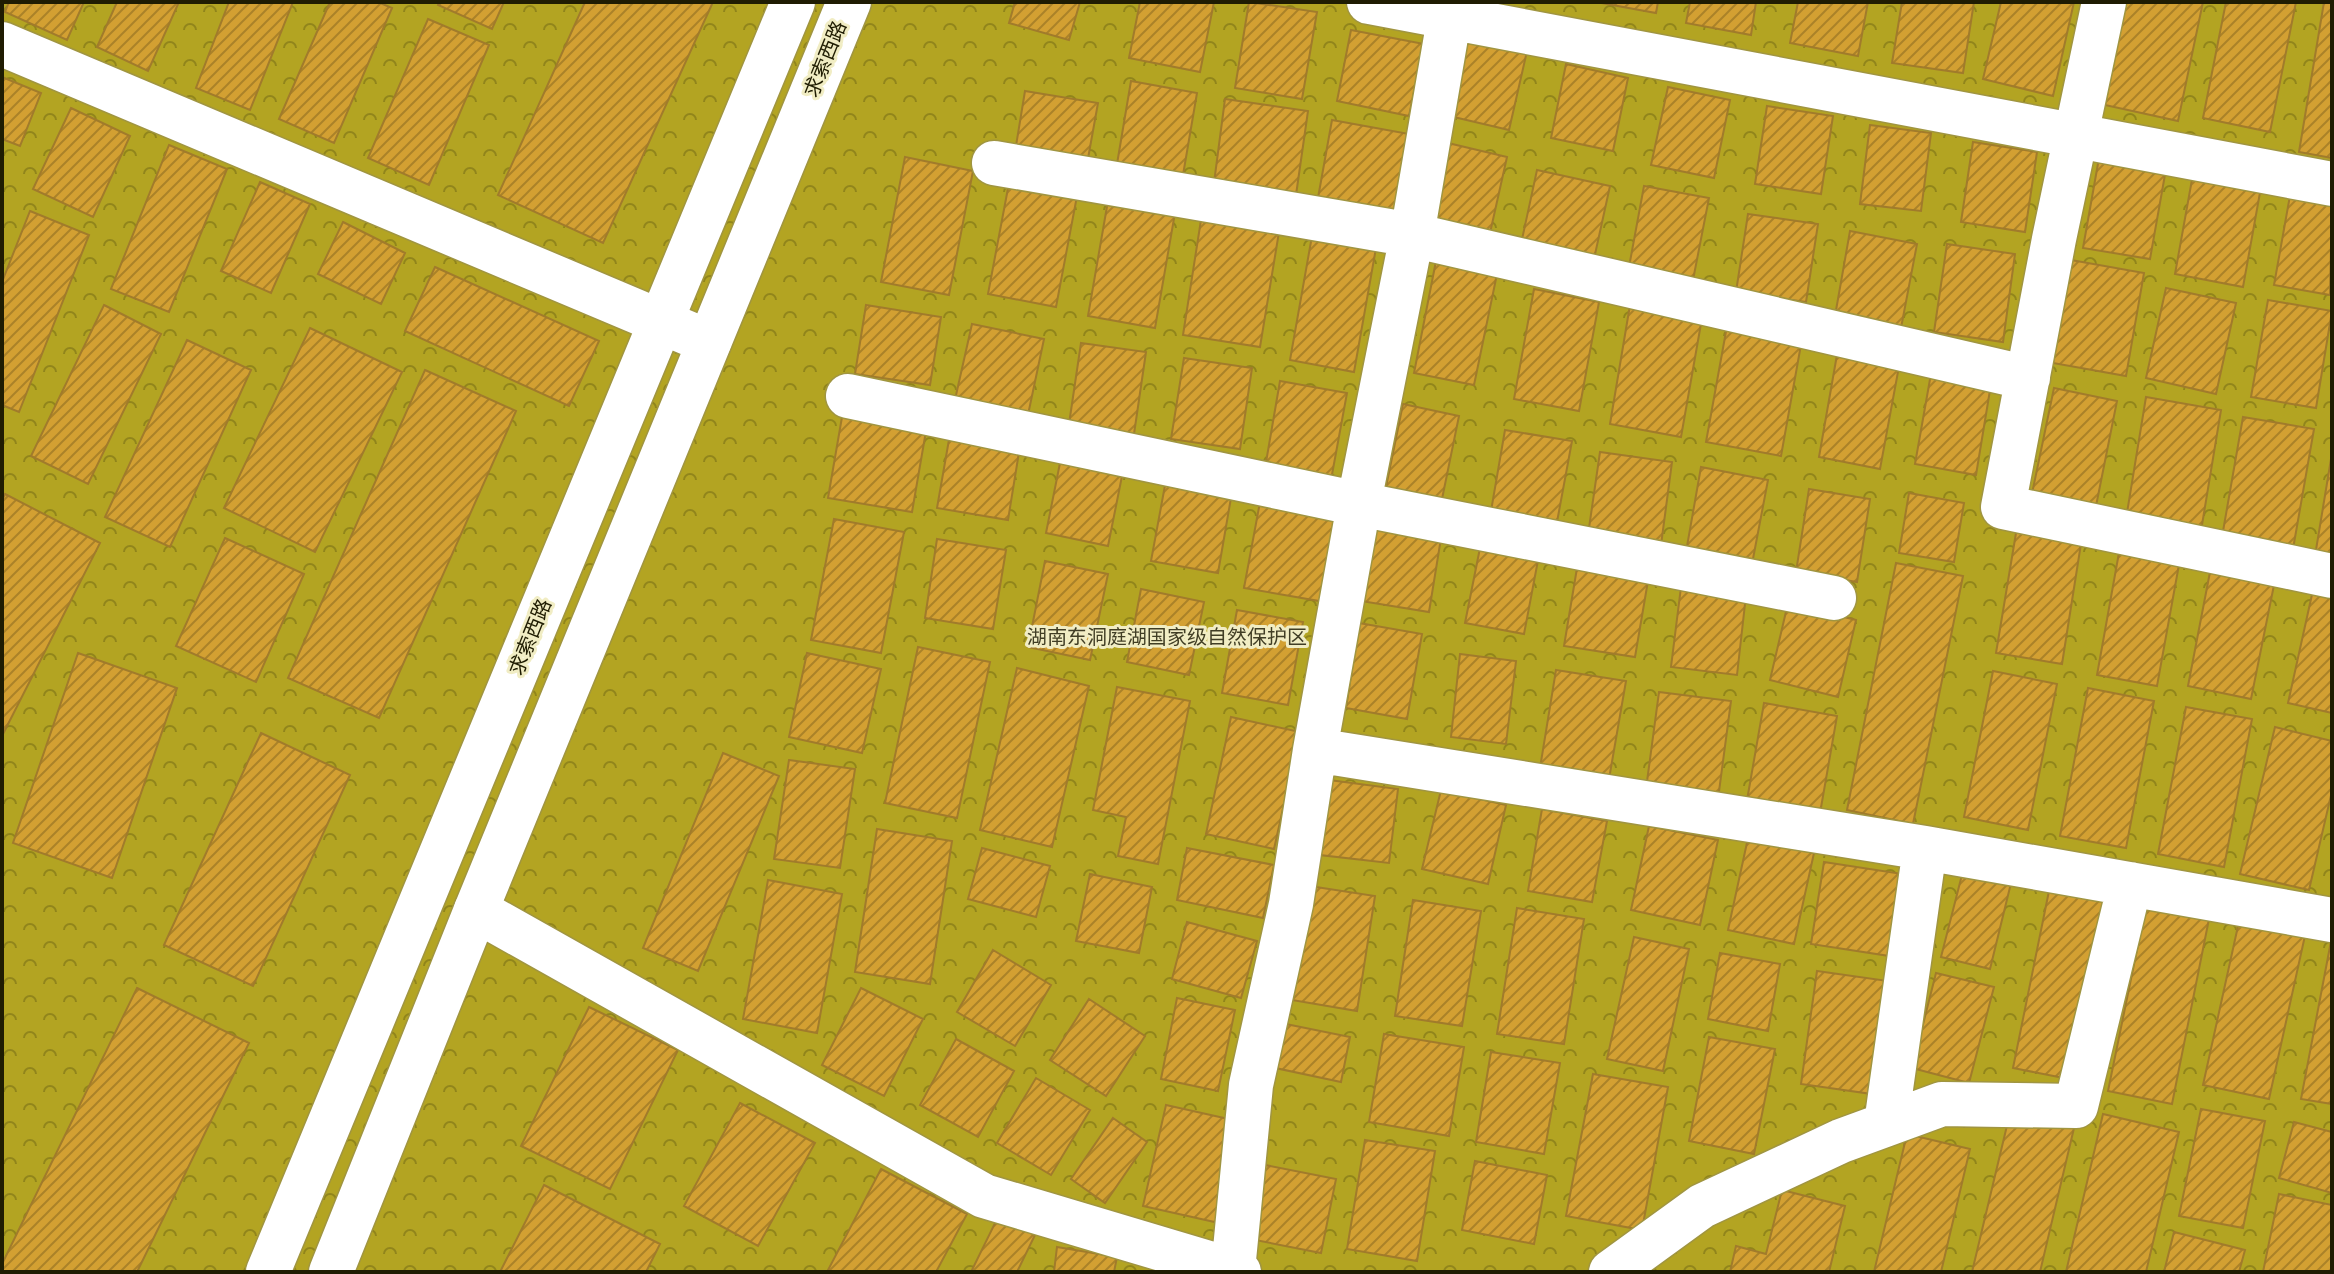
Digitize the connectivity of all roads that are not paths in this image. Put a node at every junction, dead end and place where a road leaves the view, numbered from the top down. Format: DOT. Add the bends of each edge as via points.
graph roads {
  1 [pos="793,2"];
  2 [pos="849,2"];
  3 [pos="1369,2"];
  4 [pos="2104,2"];
  5 [pos="1450,10"];
  6 [pos="2,44"];
  7 [pos="2075,135"];
  8 [pos="994,163"];
  9 [pos="2332,184"];
  10 [pos="1412,235"];
  11 [pos="661,322"];
  12 [pos="709,342"];
  13 [pos="2028,378"];
  14 [pos="848,396"];
  15 [pos="1359,504"];
  16 [pos="2332,576"];
  17 [pos="1834,598"];
  18 [pos="1315,750"];
  19 [pos="1925,848"];
  20 [pos="2130,884"];
  21 [pos="476,910"];
  22 [pos="2332,920"];
  23 [pos="1886,1124"];
  24 [pos="1236,1271"];
  25 [pos="268,1272"];
  26 [pos="331,1272"];
  27 [pos="1611,1272"];
  1 -- 11 [label="street, 求索西路"];
  2 -- 12 [label="street, 求索西路"];
  3 -- 5 [label="street"];
  4 -- 7 [label="street"];
  5 -- 7 [label="street"];
  5 -- 10 [label="street"];
  6 -- 11 [label="street"];
  7 -- 9 [label="street"];
  7 -- 13 [label="street"];
  8 -- 10 [label="street"];
  10 -- 13 [label="street"];
  10 -- 15 [label="street"];
  11 -- 12 [label="street"];
  11 -- 25 [label="street, 求索西路"];
  12 -- 21 [label="street, 求索西路"];
  13 -- 16 [label="street" via="2003,507"];
  14 -- 15 [label="street"];
  15 -- 17 [label="street"];
  15 -- 18 [label="street"];
  18 -- 19 [label="street"];
  18 -- 24 [label="street" via="1291,904 1251,1085"];
  19 -- 20 [label="street"];
  19 -- 23 [label="street"];
  20 -- 22 [label="street"];
  20 -- 23 [label="street" via="2076,1106 1942,1104"];
  21 -- 24 [label="street" via="984,1196"];
  21 -- 26 [label="street, 求索西路"];
  23 -- 27 [label="street" via="1702,1206"];
}
